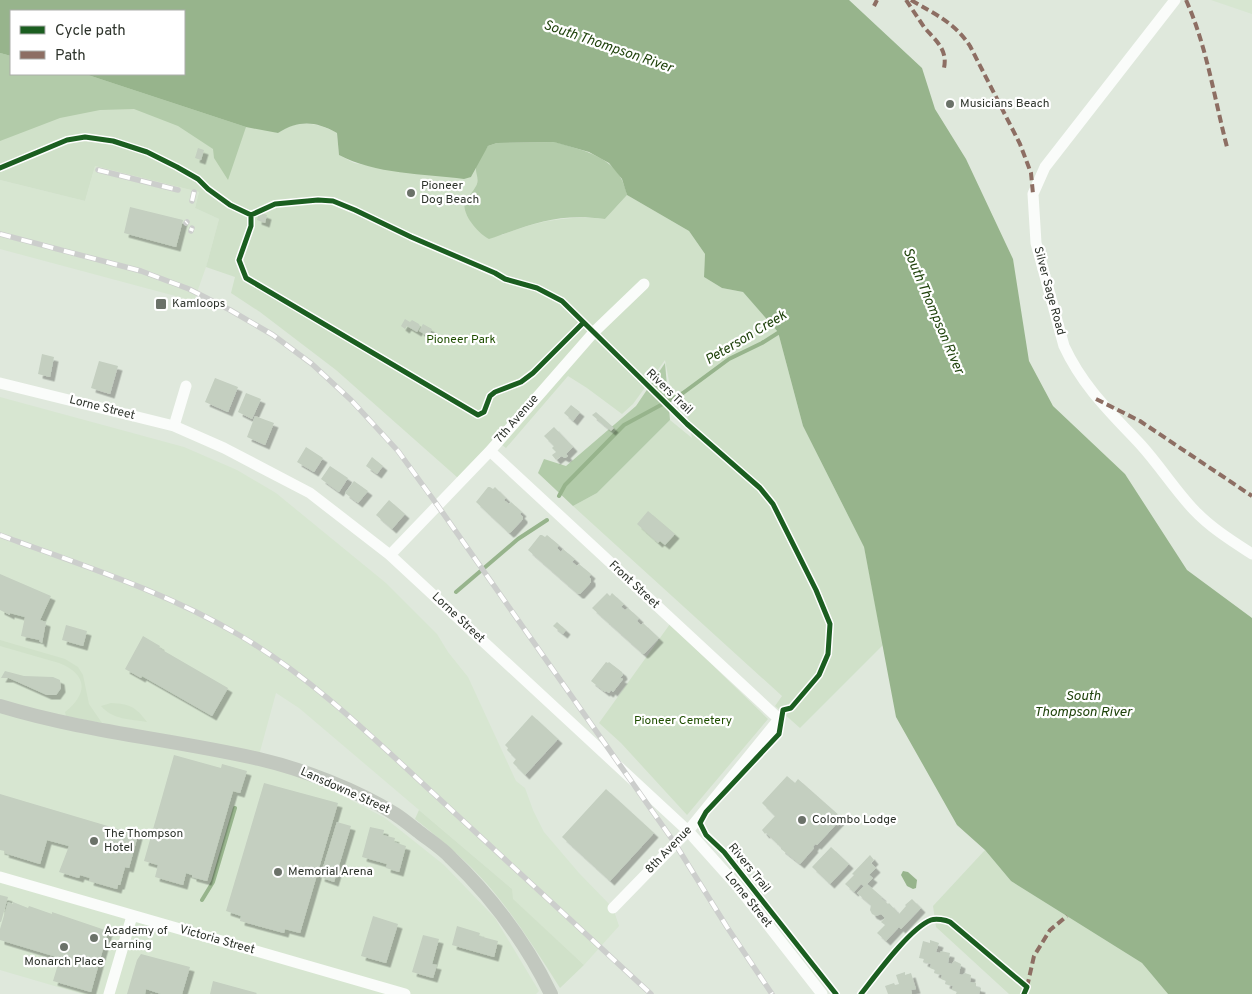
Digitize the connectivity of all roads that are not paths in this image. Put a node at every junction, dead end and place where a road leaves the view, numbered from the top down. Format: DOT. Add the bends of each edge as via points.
graph roads {
  1 [pos="1175,0"];
  2 [pos="644,284"];
  3 [pos="0,383"];
  4 [pos="186,386"];
  5 [pos="174,426"];
  6 [pos="490,451"];
  7 [pos="1252,554"];
  8 [pos="390,555"];
  9 [pos="0,706"];
  10 [pos="779,719"];
  11 [pos="688,831"];
  12 [pos="0,877"];
  13 [pos="612,908"];
  14 [pos="132,916"];
  15 [pos="109,994"];
  16 [pos="404,994"];
  17 [pos="551,994"];
  18 [pos="822,994"];
  1 -- 7 [label="street, Silver Sage Road" via="1045,167 1033,194 1036,243 1064,346 1070,361 1096,399 1142,447 1195,511 1214,529"];
  2 -- 6 [label="street, 7th Avenue" via="594,332"];
  3 -- 5 [label="street, Lorne Street"];
  4 -- 5 [label="street"];
  5 -- 8 [label="street, Lorne Street" via="310,493"];
  6 -- 8 [label="street, 7th Avenue"];
  6 -- 10 [label="street, Front Street"];
  8 -- 11 [label="street, Lorne Street"];
  9 -- 17 [label="main road, Lansdowne Street" via="101,731 258,759 295,769 371,801 395,814 450,856 493,901 531,955"];
  10 -- 11 [label="street, 8th Avenue"];
  11 -- 13 [label="street, 8th Avenue"];
  11 -- 18 [label="street, Lorne Street" via="739,888"];
  12 -- 14 [label="street, Victoria Street"];
  14 -- 15 [label="street"];
  14 -- 16 [label="street, Victoria Street"];
}
